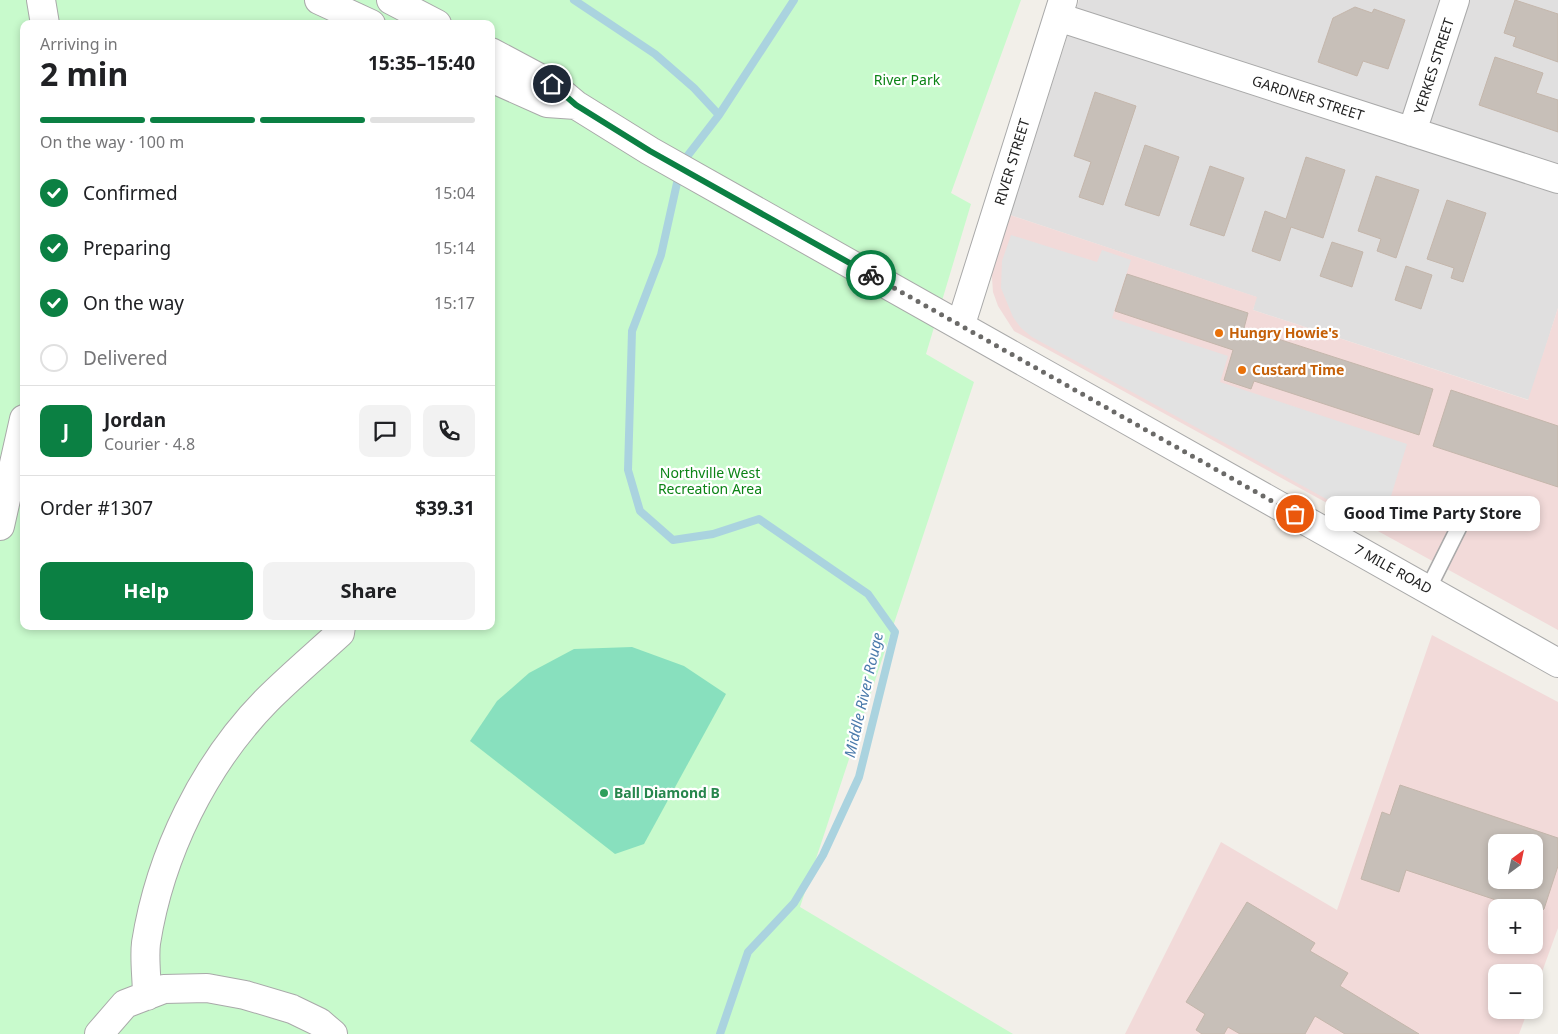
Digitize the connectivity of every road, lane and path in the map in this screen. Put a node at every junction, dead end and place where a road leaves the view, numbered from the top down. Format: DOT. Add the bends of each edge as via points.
graph roads {
  1 [pos="41,0"];
  2 [pos="319,0"];
  3 [pos="392,0"];
  4 [pos="1455,0"];
  5 [pos="1060,8"];
  6 [pos="44,20"];
  7 [pos="362,20"];
  8 [pos="430,20"];
  9 [pos="495,54"];
  10 [pos="495,80"];
  11 [pos="576,105"];
  12 [pos="1412,132"];
  13 [pos="1558,179"];
  14 [pos="961,324"];
  15 [pos="20,437"];
  16 [pos="1460,525"];
  17 [pos="0,526"];
  18 [pos="1428,589"];
  19 [pos="340,630"];
  20 [pos="1558,663"];
  21 [pos="147,996"];
  22 [pos="99,1034"];
  23 [pos="333,1034"];
  1 -- 6 [label="street"];
  2 -- 7 [label="street"];
  3 -- 8 [label="street"];
  4 -- 12 [label="street, YERKES STREET"];
  5 -- 12 [label="street, GARDNER STREET"];
  5 -- 14 [label="street, RIVER STREET"];
  9 -- 11 [label="street, 7 MILE ROAD" via="552,84"];
  10 -- 11 [label="street, 7 MILE ROAD" via="547,103"];
  11 -- 14 [label="street, 7 MILE ROAD" via="650,151"];
  12 -- 13 [label="street, GARDNER STREET"];
  14 -- 18 [label="street, 7 MILE ROAD"];
  15 -- 17 [label="street"];
  16 -- 18 [label="lane"];
  18 -- 20 [label="street, 7 MILE ROAD"];
  19 -- 21 [label="street" via="266,701 232,742 180,828 159,883 146,944"];
  21 -- 22 [label="street" via="125,1004"];
  21 -- 23 [label="street" via="164,989 207,988 246,995 292,1009 319,1022"];
}
